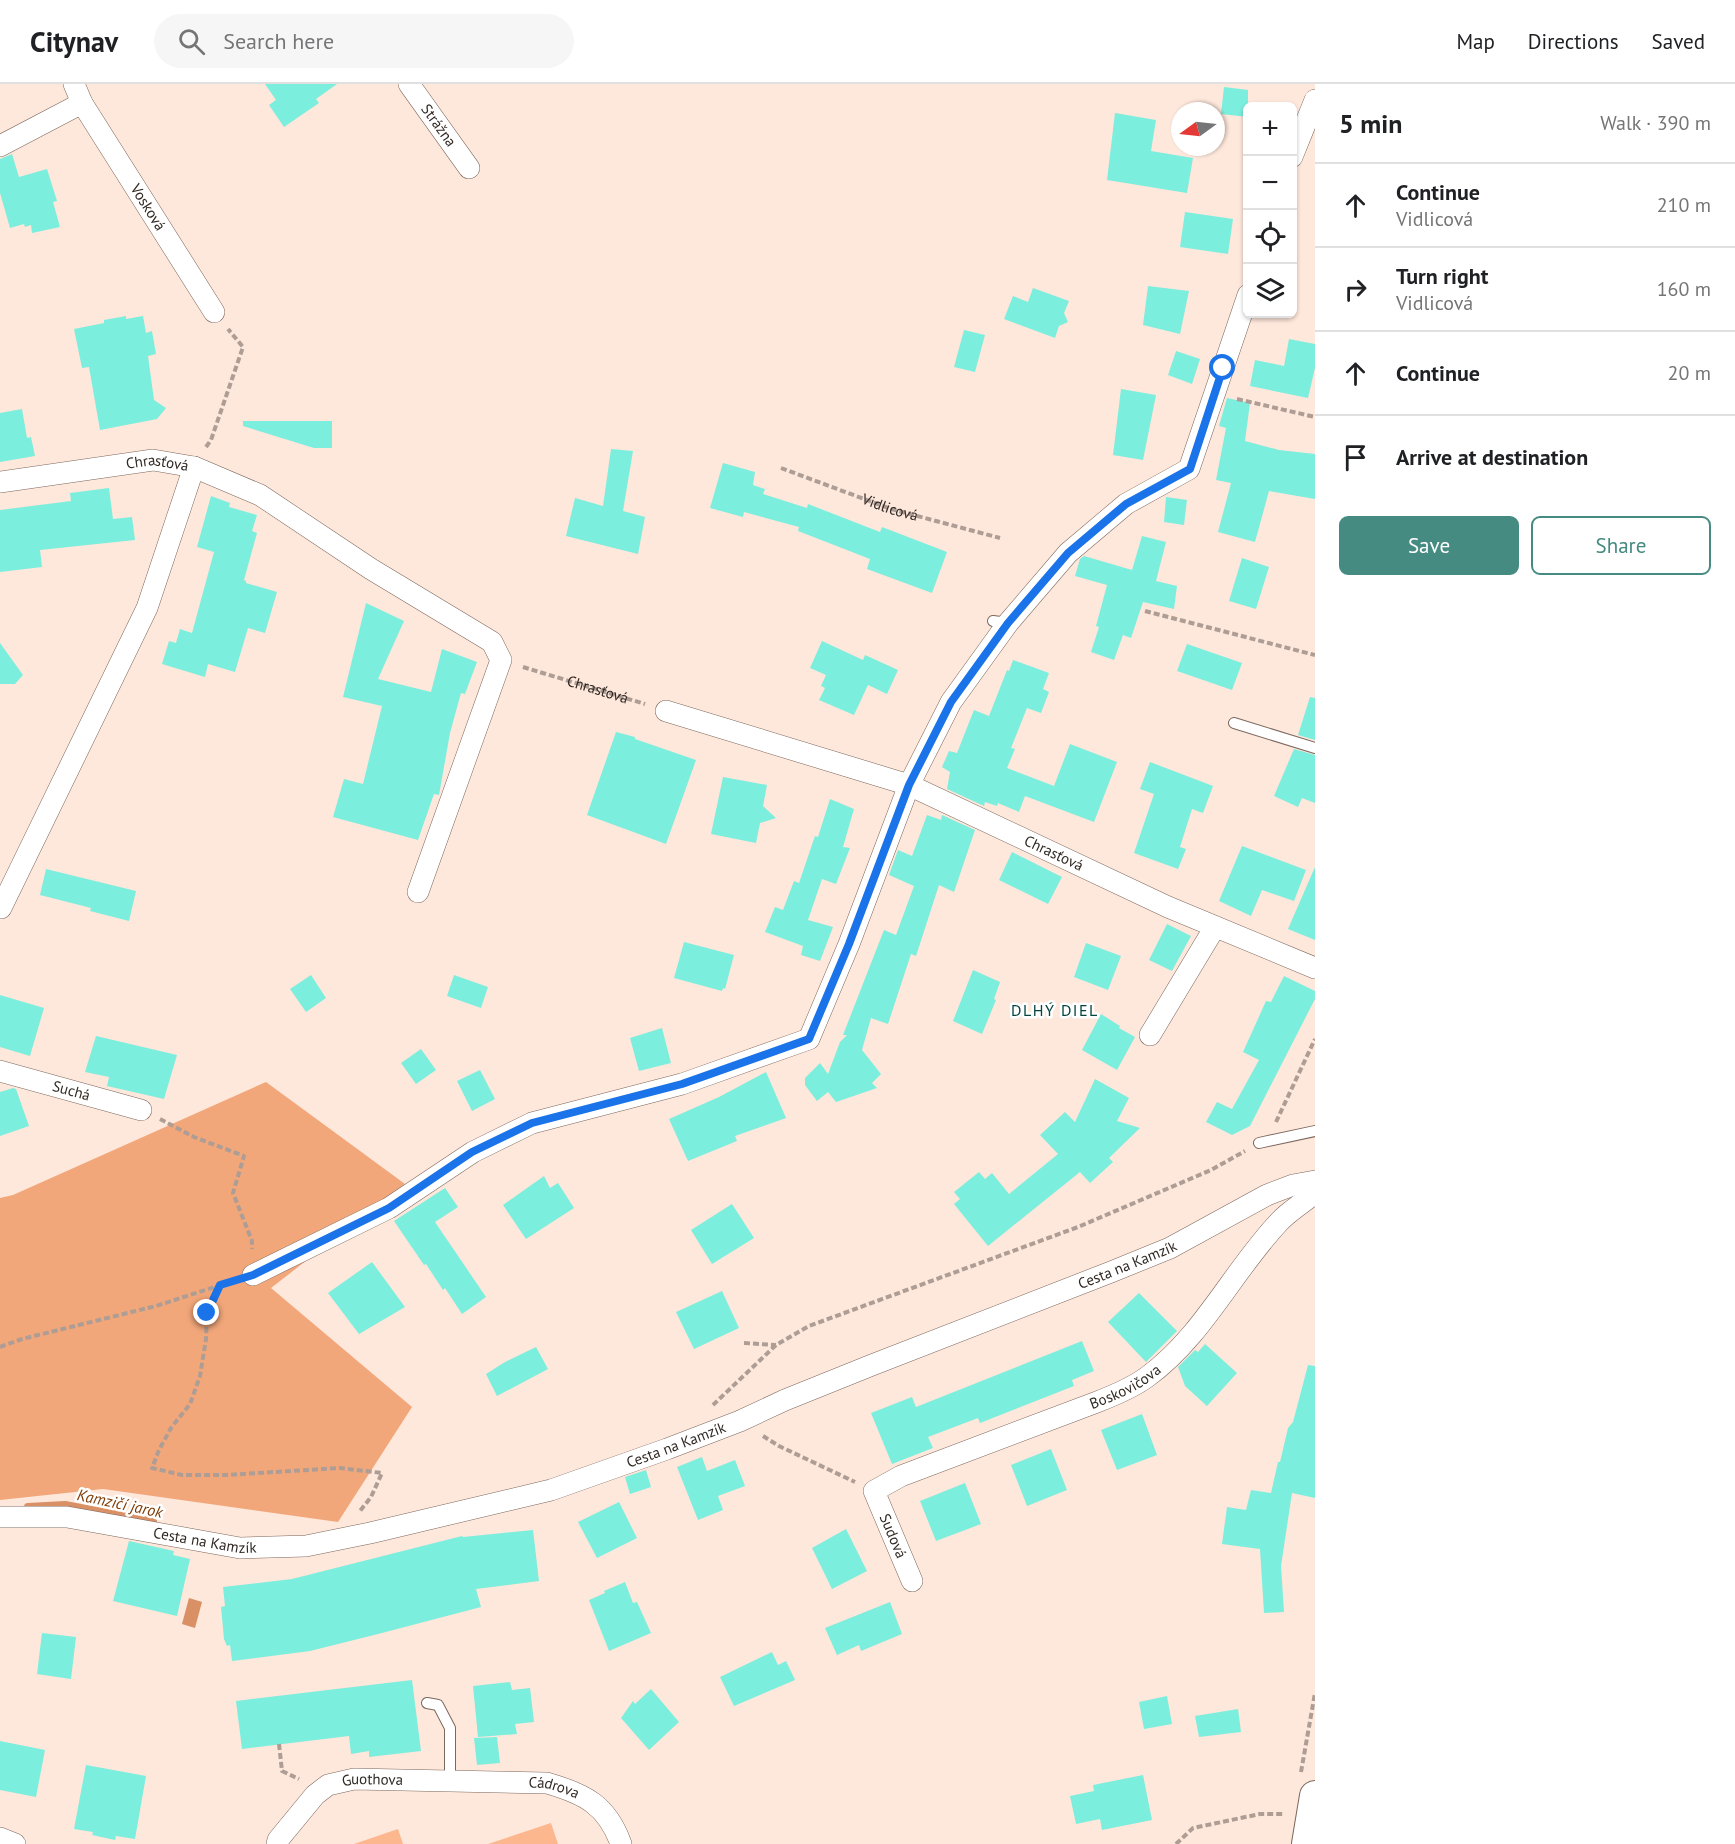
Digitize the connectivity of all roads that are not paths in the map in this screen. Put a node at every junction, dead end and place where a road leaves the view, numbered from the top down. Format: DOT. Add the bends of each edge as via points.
graph roads {
  1 [pos="74,84"];
  2 [pos="409,84"];
  3 [pos="1315,100"];
  4 [pos="82,103"];
  5 [pos="0,146"];
  6 [pos="1293,156"];
  7 [pos="469,168"];
  8 [pos="1243,310"];
  9 [pos="214,312"];
  10 [pos="194,467"];
  11 [pos="0,482"];
  12 [pos="666,711"];
  13 [pos="1234,723"];
  14 [pos="1315,748"];
  15 [pos="909,785"];
  16 [pos="418,892"];
  17 [pos="1,908"];
  18 [pos="1215,927"];
  19 [pos="1315,968"];
  20 [pos="1150,1035"];
  21 [pos="0,1071"];
  22 [pos="141,1110"];
  23 [pos="1315,1131"];
  24 [pos="1259,1143"];
  25 [pos="1315,1181"];
  26 [pos="1315,1193"];
  27 [pos="253,1275"];
  28 [pos="874,1491"];
  29 [pos="0,1517"];
  30 [pos="912,1581"];
  31 [pos="427,1703"];
  32 [pos="456,1780"];
  33 [pos="1307,1789"];
  34 [pos="0,1838"];
  35 [pos="15,1844"];
  36 [pos="277,1844"];
  37 [pos="621,1844"];
  38 [pos="1307,1844"];
  1 -- 4 [label="street, Vosková"];
  2 -- 7 [label="street, Strážna"];
  3 -- 6 [label="street"];
  4 -- 5 [label="street"];
  4 -- 9 [label="street, Vosková"];
  8 -- 15 [label="street" via="1190,469 1126,504 1068,553 1000,622 951,702"];
  10 -- 11 [label="street, Chrasťová" via="153,460"];
  10 -- 16 [label="street, Chrasťová" via="260,495 371,569 492,642 501,660"];
  10 -- 17 [label="street" via="147,608"];
  12 -- 15 [label="street, Chrasťová"];
  13 -- 14 [label="lane"];
  15 -- 18 [label="street, Chrasťová"];
  15 -- 27 [label="street" via="809,1039 682,1084 532,1123 472,1152 389,1208"];
  18 -- 19 [label="street, Chrasťová"];
  18 -- 20 [label="street"];
  21 -- 22 [label="street, Suchá"];
  23 -- 24 [label="lane"];
  25 -- 29 [label="street, Cesta na Kamzík" via="1267,1195 1170,1248 1111,1272 740,1421 550,1490 306,1546 240,1548 67,1517"];
  26 -- 28 [label="street, Boskovičova" via="1280,1220 1205,1319 1146,1377 1107,1398 901,1476"];
  28 -- 30 [label="street, Sudová"];
  31 -- 32 [label="lane" via="438,1705 450,1728"];
  32 -- 36 [label="street, Guothova" via="354,1779 328,1785 315,1795"];
  32 -- 37 [label="street, Cádrova" via="547,1783 571,1790 592,1801 615,1828"];
  33 -- 38 [label="street"];
  34 -- 35 [label="street"];
}
